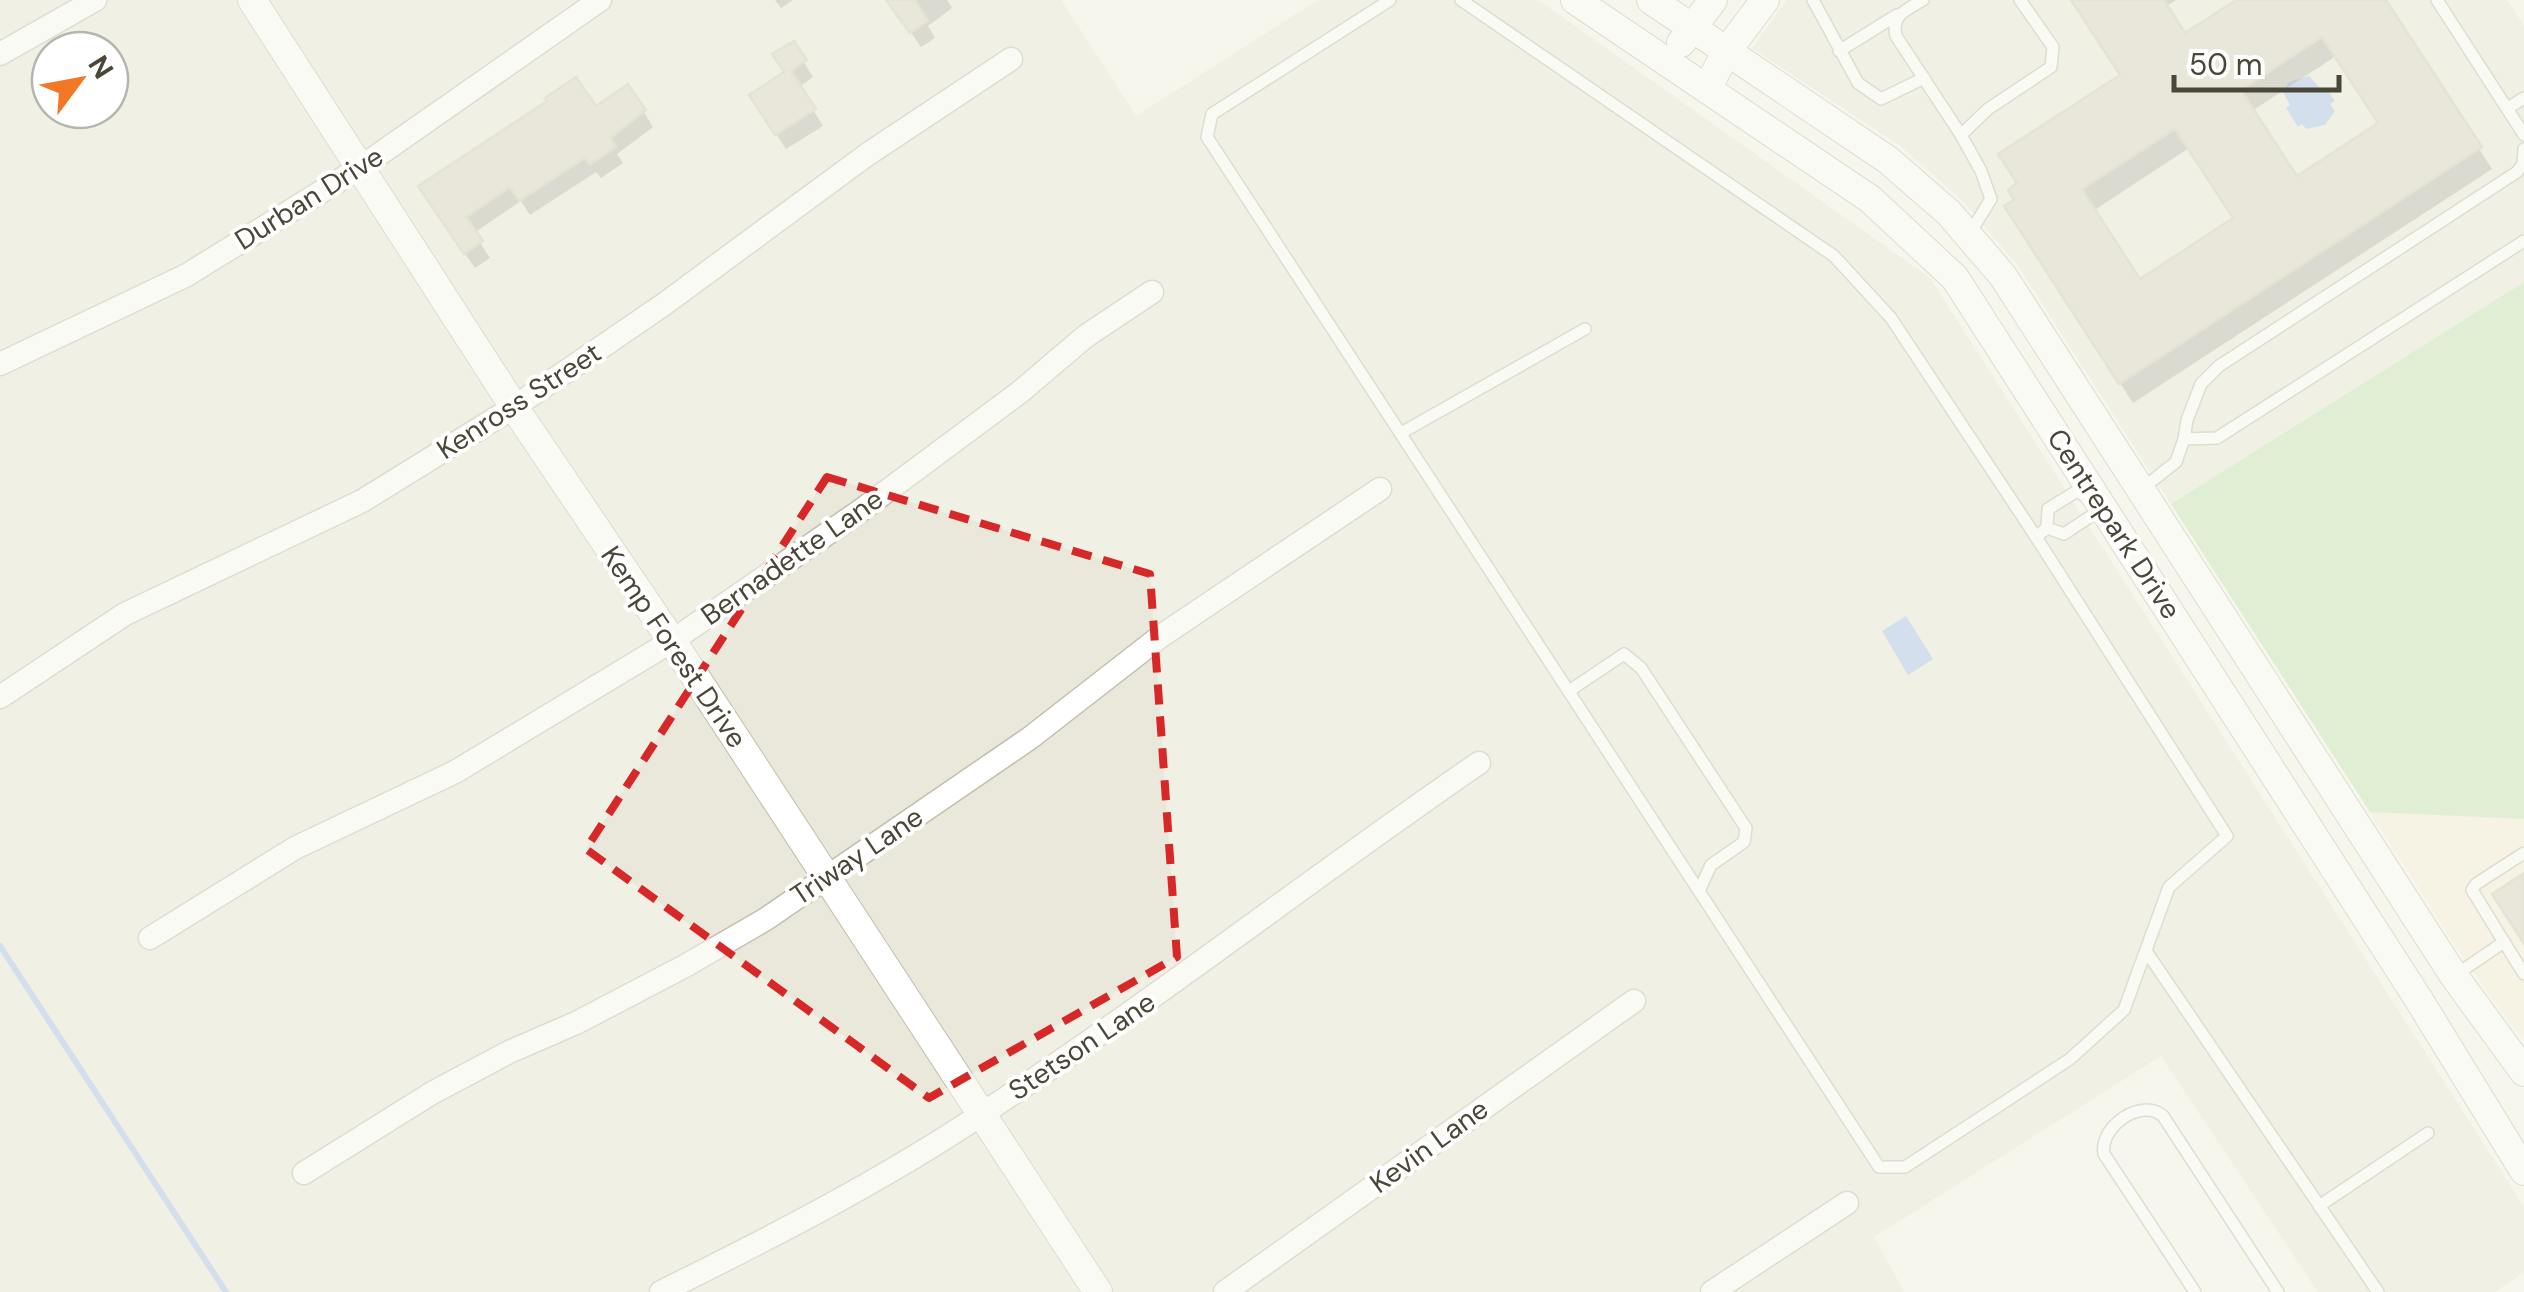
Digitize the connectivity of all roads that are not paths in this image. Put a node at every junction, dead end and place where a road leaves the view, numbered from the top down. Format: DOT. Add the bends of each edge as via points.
graph roads {
  1 [pos="95,0"];
  2 [pos="252,0"];
  3 [pos="600,0"];
  4 [pos="1390,0"];
  5 [pos="1460,0"];
  6 [pos="1574,0"];
  7 [pos="1650,0"];
  8 [pos="1713,0"];
  9 [pos="1764,0"];
  10 [pos="1812,0"];
  11 [pos="1923,0"];
  12 [pos="2020,0"];
  13 [pos="2438,0"];
  14 [pos="1897,16"];
  15 [pos="1691,29"];
  16 [pos="1840,51"];
  17 [pos="1726,52"];
  18 [pos="0,54"];
  19 [pos="1011,59"];
  20 [pos="1667,62"];
  21 [pos="1924,78"];
  22 [pos="1707,89"];
  23 [pos="2524,98"];
  24 [pos="2508,108"];
  25 [pos="1961,135"];
  26 [pos="2524,135"];
  27 [pos="2524,149"];
  28 [pos="2524,164"];
  29 [pos="361,167"];
  30 [pos="1968,236"];
  31 [pos="2524,241"];
  32 [pos="1938,262"];
  33 [pos="1152,292"];
  34 [pos="1585,329"];
  35 [pos="0,364"];
  36 [pos="514,407"];
  37 [pos="1401,434"];
  38 [pos="2184,439"];
  39 [pos="2135,482"];
  40 [pos="1380,489"];
  41 [pos="2094,500"];
  42 [pos="2042,533"];
  43 [pos="672,641"];
  44 [pos="1569,691"];
  45 [pos="0,697"];
  46 [pos="2294,728"];
  47 [pos="2260,751"];
  48 [pos="1480,763"];
  49 [pos="2524,853"];
  50 [pos="826,877"];
  51 [pos="1700,892"];
  52 [pos="150,938"];
  53 [pos="2504,942"];
  54 [pos="2146,951"];
  55 [pos="2524,974"];
  56 [pos="2454,976"];
  57 [pos="2419,1000"];
  58 [pos="1634,1001"];
  59 [pos="2524,1072"];
  60 [pos="982,1114"];
  61 [pos="2428,1132"];
  62 [pos="2524,1171"];
  63 [pos="304,1173"];
  64 [pos="1846,1203"];
  65 [pos="2319,1206"];
  66 [pos="662,1292"];
  67 [pos="1098,1292"];
  68 [pos="1225,1292"];
  69 [pos="1712,1292"];
  70 [pos="2194,1292"];
  71 [pos="2278,1292"];
  72 [pos="2378,1292"];
  1 -- 18 [label="street"];
  2 -- 29 [label="street, Kemp Forest Drive"];
  3 -- 29 [label="street, Durban Drive"];
  4 -- 37 [label="lane" via="1212,114 1206,137"];
  5 -- 42 [label="lane" via="1834,256 1891,318"];
  6 -- 20 [label="street, Centrepark Drive"];
  7 -- 15 [label="street, Centrepark Drive"];
  8 -- 15 [label="street"];
  9 -- 17 [label="street"];
  10 -- 16 [label="lane"];
  11 -- 14 [label="lane"];
  12 -- 25 [label="lane" via="2053,47 2051,66"];
  13 -- 24 [label="lane"];
  14 -- 16 [label="lane"];
  14 -- 21 [label="lane" via="1896,36"];
  15 -- 17 [label="street, Centrepark Drive"];
  15 -- 20 [label="street"];
  16 -- 21 [label="lane" via="1858,82 1881,100"];
  17 -- 22 [label="street"];
  17 -- 30 [label="street, Centrepark Drive" via="1888,160"];
  19 -- 36 [label="street, Kenross Street"];
  20 -- 22 [label="street, Centrepark Drive"];
  21 -- 25 [label="lane"];
  22 -- 32 [label="street, Centrepark Drive" via="1870,199"];
  23 -- 24 [label="lane"];
  24 -- 26 [label="lane"];
  25 -- 30 [label="lane" via="1991,198"];
  27 -- 28 [label="lane"];
  28 -- 38 [label="lane" via="2219,366 2201,384"];
  29 -- 35 [label="street, Durban Drive" via="187,275"];
  29 -- 36 [label="street, Kemp Forest Drive"];
  30 -- 32 [label="street"];
  30 -- 39 [label="street, Centrepark Drive" via="2003,276"];
  31 -- 38 [label="lane" via="2218,438"];
  32 -- 41 [label="street, Centrepark Drive" via="1955,278"];
  33 -- 43 [label="street, Bernadette Lane" via="875,500"];
  34 -- 37 [label="lane"];
  36 -- 43 [label="street, Kemp Forest Drive"];
  36 -- 45 [label="street, Kenross Street" via="362,502 125,614"];
  37 -- 44 [label="lane"];
  38 -- 39 [label="lane" via="2176,462"];
  39 -- 41 [label="street"];
  39 -- 46 [label="street, Centrepark Drive"];
  40 -- 50 [label="street, Triway Lane" via="1161,636 1030,738"];
  41 -- 42 [label="lane" via="2094,514 2064,534"];
  41 -- 42 [label="lane" via="2078,491 2062,500 2048,510"];
  41 -- 47 [label="street, Centrepark Drive"];
  42 -- 54 [label="lane" via="2227,836 2169,886"];
  43 -- 50 [label="street, Kemp Forest Drive"];
  43 -- 52 [label="street, Bernadette Lane" via="455,772 296,848"];
  44 -- 51 [label="lane"];
  44 -- 51 [label="lane" via="1624,654 1641,668 1746,828 1744,842 1712,866"];
  46 -- 47 [label="street"];
  46 -- 56 [label="street, Centrepark Drive"];
  47 -- 57 [label="street, Centrepark Drive"];
  48 -- 60 [label="street, Stetson Lane"];
  49 -- 53 [label="lane" via="2472,890"];
  50 -- 60 [label="street, Kemp Forest Drive"];
  50 -- 63 [label="street, Triway Lane" via="685,966 463,1076"];
  51 -- 54 [label="lane" via="1879,1166 1905,1167 2070,1059 2124,1010"];
  53 -- 55 [label="lane"];
  53 -- 56 [label="lane"];
  54 -- 65 [label="lane"];
  56 -- 57 [label="street"];
  56 -- 59 [label="street, Centrepark Drive"];
  57 -- 62 [label="street, Centrepark Drive"];
  58 -- 68 [label="street, Kevin Lane"];
  60 -- 66 [label="street, Stetson Lane" via="813,1216"];
  60 -- 67 [label="street, Kemp Forest Drive"];
  61 -- 65 [label="lane"];
  64 -- 69 [label="street"];
  65 -- 72 [label="lane"];
  70 -- 71 [label="lane" via="2104,1154 2111,1128 2144,1108 2163,1116"];
}
